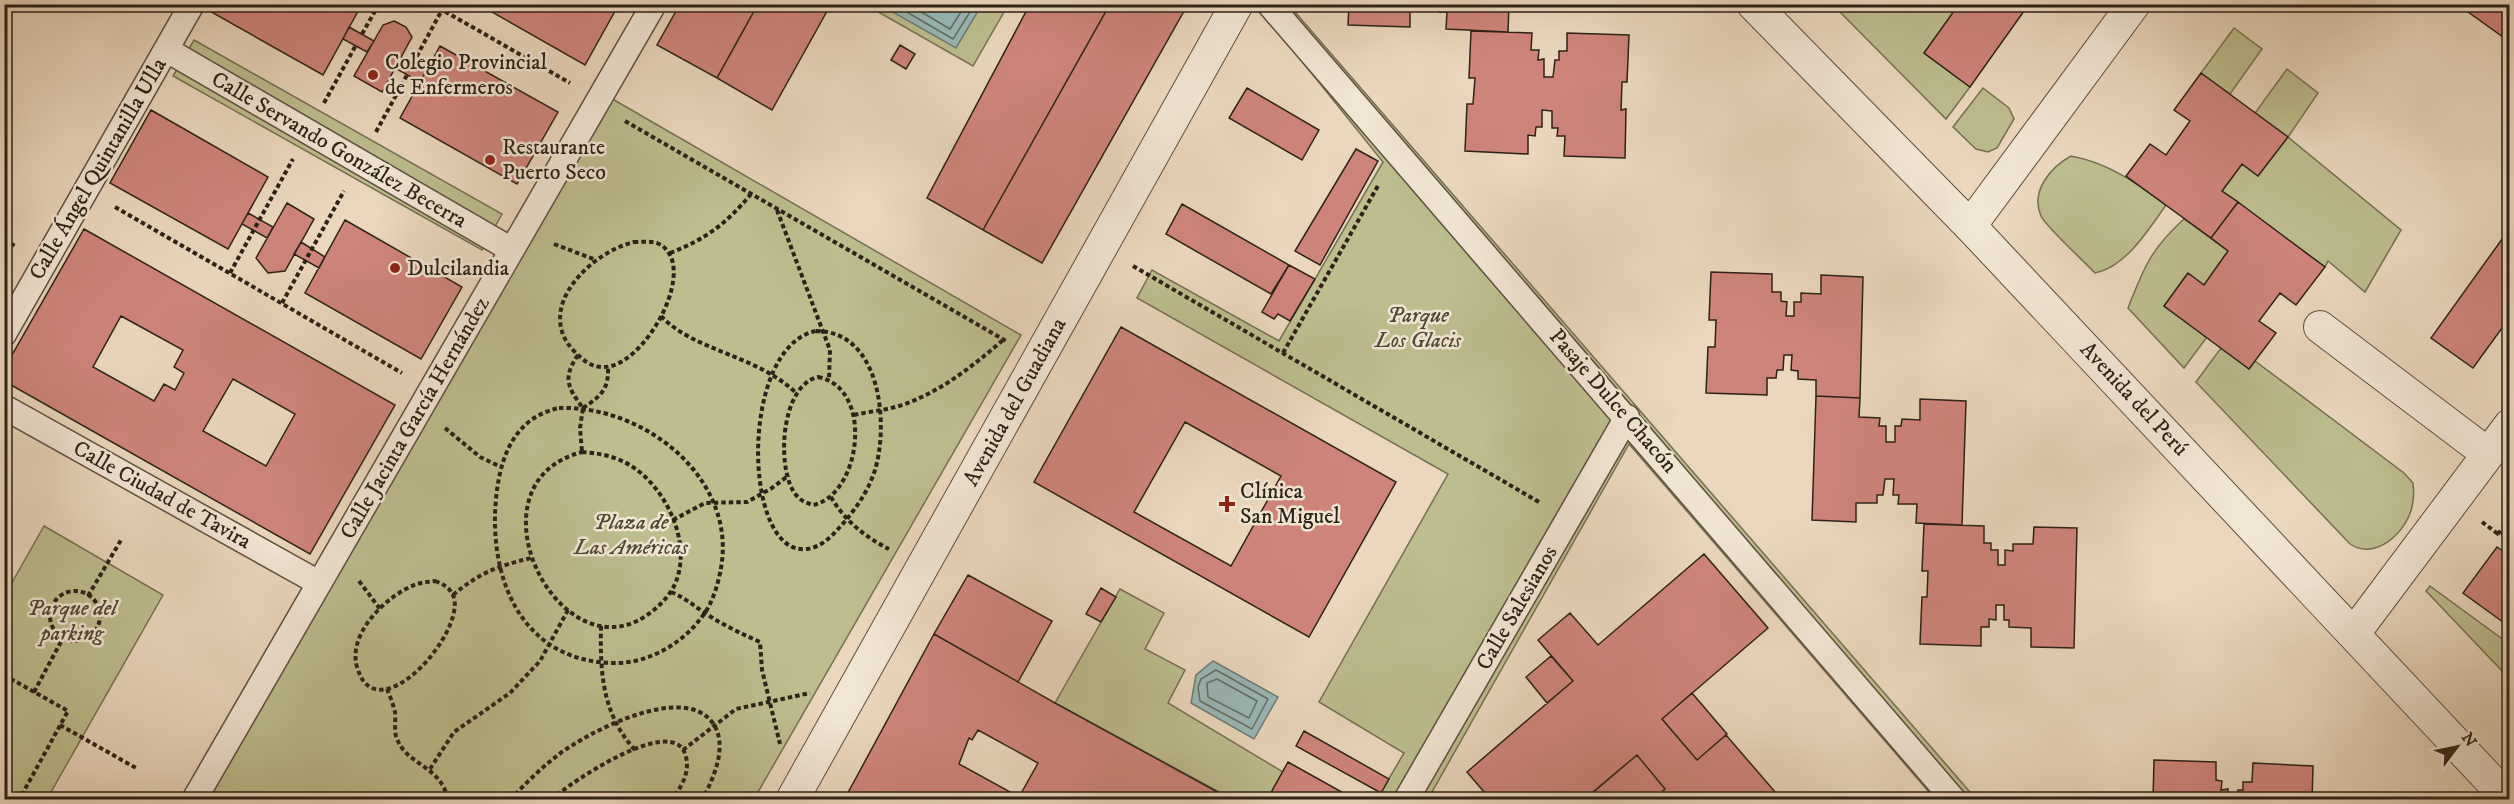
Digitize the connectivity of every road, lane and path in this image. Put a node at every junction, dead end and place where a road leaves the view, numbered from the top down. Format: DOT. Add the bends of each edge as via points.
graph roads {
  1 [pos="192,4"];
  2 [pos="378,4"];
  3 [pos="432,4"];
  4 [pos="654,4"];
  5 [pos="1237,4"];
  6 [pos="1269,4"];
  7 [pos="1753,4"];
  8 [pos="2134,4"];
  9 [pos="442,10"];
  10 [pos="362,34"];
  11 [pos="167,50"];
  12 [pos="413,63"];
  13 [pos="597,102"];
  14 [pos="1397,152"];
  15 [pos="86,190"];
  16 [pos="751,194"];
  17 [pos="777,209"];
  18 [pos="1970,226"];
  19 [pos="524,228"];
  20 [pos="1101,247"];
  21 [pos="512,250"];
  22 [pos="670,253"];
  23 [pos="596,260"];
  24 [pos="661,316"];
  25 [pos="2320,327"];
  26 [pos="823,331"];
  27 [pos="4,334"];
  28 [pos="1003,340"];
  29 [pos="1011,344"];
  30 [pos="1283,353"];
  31 [pos="578,355"];
  32 [pos="608,367"];
  33 [pos="772,374"];
  34 [pos="829,379"];
  35 [pos="795,392"];
  36 [pos="428,396"];
  37 [pos="4,407"];
  38 [pos="583,408"];
  39 [pos="881,410"];
  40 [pos="854,415"];
  41 [pos="1627,417"];
  42 [pos="2510,425"];
  43 [pos="582,452"];
  44 [pos="2488,454"];
  45 [pos="501,467"];
  46 [pos="789,475"];
  47 [pos="761,494"];
  48 [pos="831,496"];
  49 [pos="714,502"];
  50 [pos="848,519"];
  51 [pos="1569,519"];
  52 [pos="2510,519"];
  53 [pos="673,520"];
  54 [pos="2510,534"];
  55 [pos="121,540"];
  56 [pos="892,550"];
  57 [pos="531,558"];
  58 [pos="499,566"];
  59 [pos="319,583"];
  60 [pos="671,592"];
  61 [pos="453,595"];
  62 [pos="88,596"];
  63 [pos="568,610"];
  64 [pos="705,614"];
  65 [pos="601,626"];
  66 [pos="2355,632"];
  67 [pos="63,638"];
  68 [pos="550,643"];
  69 [pos="600,663"];
  70 [pos="4,675"];
  71 [pos="387,689"];
  72 [pos="34,692"];
  73 [pos="812,692"];
  74 [pos="769,700"];
  75 [pos="616,723"];
  76 [pos="714,724"];
  77 [pos="60,725"];
  78 [pos="635,750"];
  79 [pos="683,750"];
  80 [pos="782,753"];
  81 [pos="136,768"];
  82 [pos="430,769"];
  83 [pos="19,800"];
  84 [pos="194,800"];
  85 [pos="448,800"];
  86 [pos="510,800"];
  87 [pos="551,800"];
  88 [pos="671,800"];
  89 [pos="702,800"];
  90 [pos="792,800"];
  91 [pos="1406,800"];
  92 [pos="1954,800"];
  93 [pos="2509,800"];
  1 -- 11 [label="street, Calle Ángel Quintanilla Ulla"];
  2 -- 10 [label="path"];
  3 -- 9 [label="path"];
  4 -- 13 [label="street, Calle Jacinta García Hernández"];
  5 -- 20 [label="street, Avenida del Guadiana"];
  6 -- 14 [label="street, Pasaje Dulce Chacón"];
  7 -- 18 [label="street, Avenida del Perú"];
  8 -- 18 [label="street"];
  9 -- 12 [label="path"];
  9 -- 13 [label="path"];
  11 -- 15 [label="street, Calle Ángel Quintanilla Ulla"];
  11 -- 21 [label="street, Calle Servando González Becerra"];
  13 -- 16 [label="path"];
  13 -- 19 [label="street, Calle Jacinta García Hernández"];
  14 -- 30 [label="path"];
  14 -- 41 [label="street, Pasaje Dulce Chacón"];
  15 -- 27 [label="street, Calle Ángel Quintanilla Ulla"];
  15 -- 36 [label="path"];
  16 -- 17 [label="path"];
  16 -- 22 [label="path" via="731,218 699,242"];
  17 -- 26 [label="path"];
  17 -- 28 [label="path"];
  18 -- 66 [label="street, Avenida del Perú"];
  19 -- 21 [label="street, Calle Jacinta García Hernández"];
  19 -- 23 [label="path" via="568,251"];
  20 -- 30 [label="path"];
  20 -- 90 [label="street, Avenida del Guadiana"];
  21 -- 36 [label="street, Calle Jacinta García Hernández"];
  22 -- 23 [label="path" via="655,243 634,242"];
  22 -- 24 [label="path" via="673,279"];
  23 -- 31 [label="path" via="575,279 565,295 562,322"];
  24 -- 32 [label="path" via="636,351"];
  24 -- 33 [label="path" via="676,332 743,358"];
  25 -- 44 [label="street"];
  26 -- 33 [label="path" via="808,333 792,342"];
  26 -- 34 [label="path" via="830,350"];
  26 -- 39 [label="path" via="838,335 858,351 870,368"];
  28 -- 29 [label="path"];
  28 -- 39 [label="path" via="947,384 903,405"];
  30 -- 51 [label="path"];
  31 -- 32 [label="path" via="595,366"];
  31 -- 38 [label="path" via="568,374 568,388"];
  32 -- 38 [label="path" via="607,387"];
  33 -- 35 [label="path"];
  33 -- 47 [label="path" via="760,422 757,457"];
  34 -- 35 [label="path" via="809,379"];
  34 -- 40 [label="path" via="843,390"];
  35 -- 46 [label="path" via="785,424"];
  36 -- 45 [label="path" via="446,430 480,458"];
  36 -- 59 [label="street, Calle Jacinta García Hernández"];
  37 -- 59 [label="street, Calle Ciudad de Tavira"];
  38 -- 43 [label="path"];
  38 -- 45 [label="path" via="548,410 528,422 514,436"];
  38 -- 49 [label="path" via="618,417 666,443 693,467"];
  39 -- 40 [label="path"];
  39 -- 50 [label="path" via="880,451 875,470 868,489"];
  40 -- 48 [label="path" via="851,458 838,490"];
  41 -- 51 [label="street, Calle Salesianos"];
  41 -- 92 [label="street, Pasaje Dulce Chacón"];
  42 -- 44 [label="street"];
  43 -- 53 [label="path" via="624,461 659,494"];
  43 -- 57 [label="path" via="562,457 535,486 525,520"];
  44 -- 66 [label="street"];
  45 -- 58 [label="path" via="495,529"];
  46 -- 47 [label="path"];
  46 -- 48 [label="path" via="795,495 803,501 813,505"];
  47 -- 49 [label="path" via="747,502"];
  47 -- 50 [label="path" via="769,520 796,549 822,543"];
  48 -- 50 [label="path"];
  49 -- 53 [label="path" via="688,510"];
  49 -- 64 [label="path" via="721,527 722,561"];
  50 -- 56 [label="path" via="875,542"];
  51 -- 91 [label="street, Calle Salesianos"];
  52 -- 54 [label="path" via="2498,534"];
  53 -- 60 [label="path" via="680,546"];
  55 -- 62 [label="path"];
  57 -- 58 [label="path"];
  57 -- 63 [label="path" via="550,592"];
  58 -- 61 [label="path" via="475,576"];
  58 -- 68 [label="path" via="504,586 519,612"];
  59 -- 84 [label="street, Calle Jacinta García Hernández"];
  60 -- 64 [label="path"];
  60 -- 65 [label="path" via="649,615 632,623"];
  61 -- 71 [label="path" via="452,616 435,649 409,679"];
  61 -- 71 [label="path" via="435,581 418,583 388,602 365,626 356,646 360,678 376,690"];
  62 -- 67 [label="path" via="98,609 98,626 81,641"];
  62 -- 67 [label="path" via="72,591 53,604 51,625"];
  63 -- 65 [label="path"];
  63 -- 68 [label="path"];
  64 -- 69 [label="path" via="684,636 651,656"];
  64 -- 74 [label="path" via="760,642"];
  65 -- 69 [label="path"];
  66 -- 93 [label="street, Avenida del Perú"];
  67 -- 72 [label="path"];
  68 -- 69 [label="path" via="578,658"];
  68 -- 82 [label="path" via="540,661 510,693 454,732"];
  69 -- 75 [label="path" via="607,705"];
  70 -- 72 [label="path"];
  71 -- 82 [label="path" via="395,712 396,736 409,758"];
  72 -- 77 [label="path" via="68,711"];
  73 -- 74 [label="path"];
  74 -- 76 [label="path" via="736,709"];
  74 -- 80 [label="path"];
  75 -- 76 [label="path" via="678,706 699,710"];
  75 -- 78 [label="path"];
  75 -- 86 [label="path" via="559,754"];
  76 -- 79 [label="path"];
  76 -- 89 [label="path" via="719,732 719,756"];
  77 -- 81 [label="path"];
  77 -- 83 [label="path"];
  78 -- 79 [label="path" via="666,742"];
  78 -- 87 [label="path" via="587,771"];
  79 -- 88 [label="path" via="688,767"];
  82 -- 85 [label="path" via="445,786"];
}
